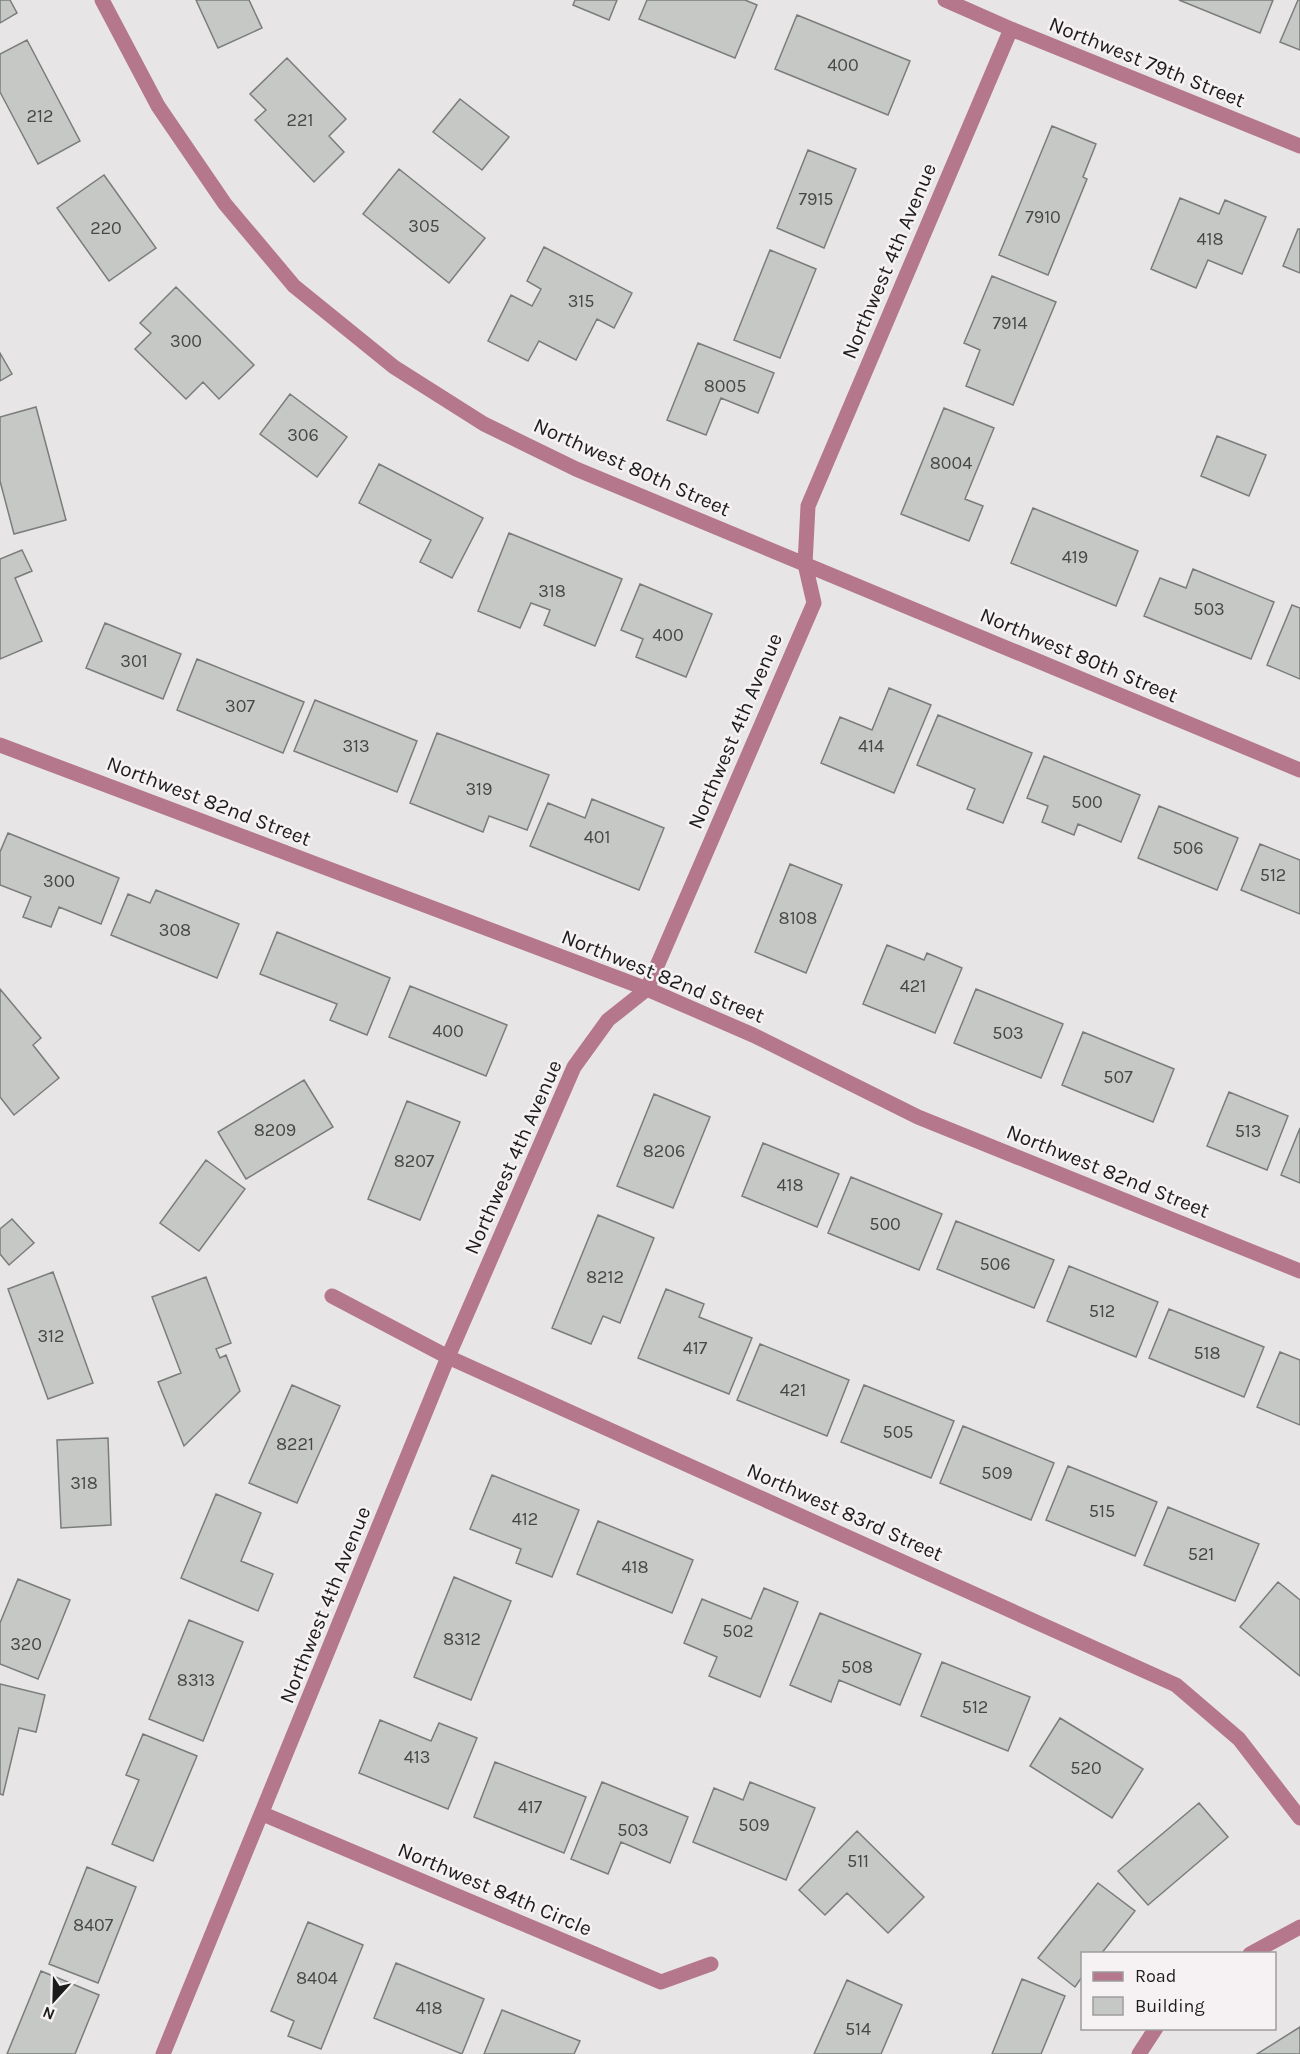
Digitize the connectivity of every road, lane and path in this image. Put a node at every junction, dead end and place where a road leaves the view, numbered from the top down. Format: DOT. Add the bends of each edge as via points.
graph roads {
  1 [pos="102,0"];
  2 [pos="945,0"];
  3 [pos="1011,29"];
  4 [pos="1300,146"];
  5 [pos="805,564"];
  6 [pos="0,745"];
  7 [pos="1300,770"];
  8 [pos="647,989"];
  9 [pos="1300,1271"];
  10 [pos="332,1296"];
  11 [pos="448,1357"];
  12 [pos="263,1814"];
  13 [pos="1300,1818"];
  14 [pos="1300,1927"];
  15 [pos="1252,1952"];
  16 [pos="711,1965"];
  17 [pos="1155,2030"];
  18 [pos="163,2054"];
  19 [pos="1139,2054"];
  1 -- 5 [label="street, Northwest 80th Street" via="159,106 225,204 294,286 394,367 484,424 576,469"];
  2 -- 3 [label="street, Northwest 79th Street"];
  3 -- 4 [label="street, Northwest 79th Street"];
  3 -- 5 [label="street, Northwest 4th Avenue" via="808,506"];
  5 -- 7 [label="street, Northwest 80th Street"];
  5 -- 8 [label="street, Northwest 4th Avenue" via="814,603"];
  6 -- 8 [label="street, Northwest 82nd Street"];
  8 -- 9 [label="street, Northwest 82nd Street" via="753,1035 918,1117"];
  8 -- 11 [label="street, Northwest 4th Avenue" via="608,1020 574,1067"];
  10 -- 11 [label="street, Northwest 83rd Street"];
  11 -- 12 [label="street, Northwest 4th Avenue"];
  11 -- 13 [label="street, Northwest 83rd Street" via="1176,1685 1239,1739"];
  12 -- 16 [label="street, Northwest 84th Circle" via="661,1982"];
  12 -- 18 [label="street, Northwest 4th Avenue"];
  14 -- 15 [label="street"];
  17 -- 19 [label="street"];
}
